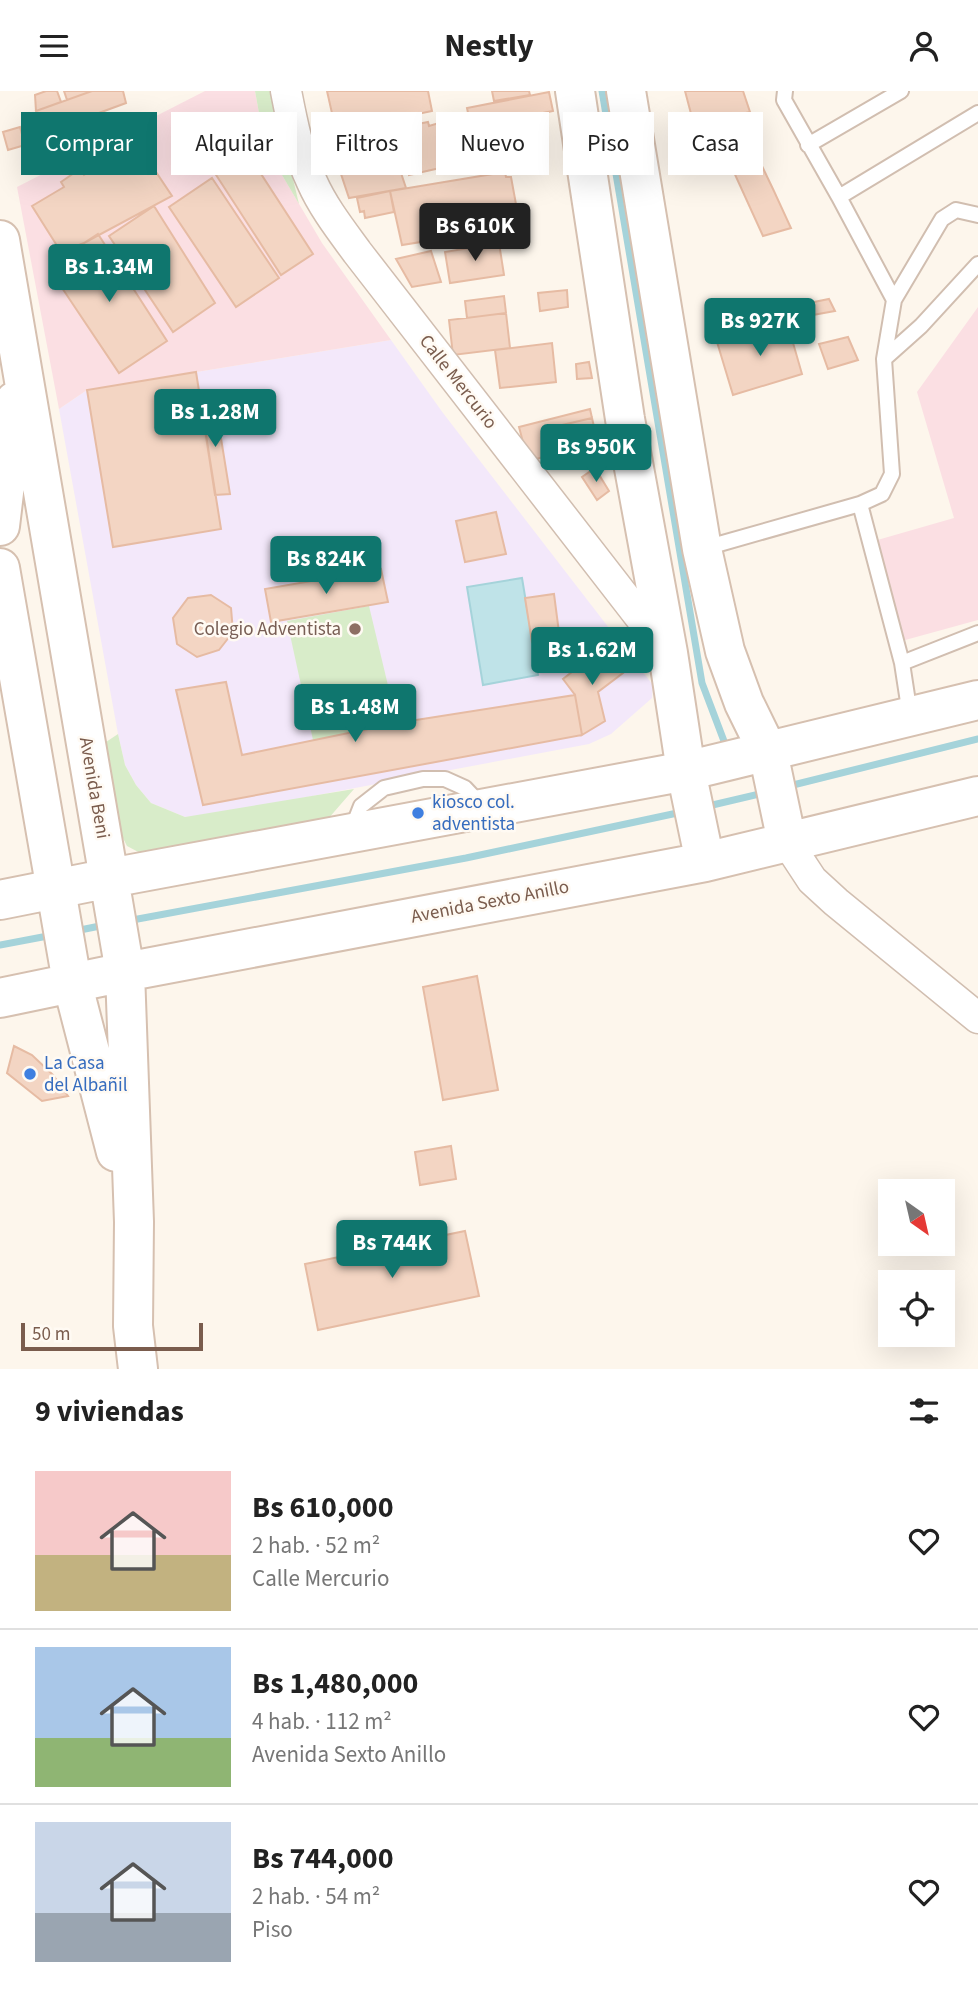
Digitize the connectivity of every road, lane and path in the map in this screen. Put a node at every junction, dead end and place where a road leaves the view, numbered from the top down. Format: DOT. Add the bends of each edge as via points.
graph roads {
  1 [pos="286,91"];
  2 [pos="575,91"];
  3 [pos="626,91"];
  4 [pos="785,91"];
  5 [pos="901,91"];
  6 [pos="978,113"];
  7 [pos="808,145"];
  8 [pos="839,197"];
  9 [pos="978,215"];
  10 [pos="0,240"];
  11 [pos="978,264"];
  12 [pos="894,300"];
  13 [pos="20,357"];
  14 [pos="884,359"];
  15 [pos="860,504"];
  16 [pos="0,526"];
  17 [pos="702,549"];
  18 [pos="1,576"];
  19 [pos="978,633"];
  20 [pos="668,653"];
  21 [pos="902,663"];
  22 [pos="978,700"];
  23 [pos="910,717"];
  24 [pos="770,763"];
  25 [pos="688,783"];
  26 [pos="978,796"];
  27 [pos="785,832"];
  28 [pos="703,852"];
  29 [pos="111,885"];
  30 [pos="56,897"];
  31 [pos="0,900"];
  32 [pos="124,966"];
  33 [pos="71,975"];
  34 [pos="0,998"];
  35 [pos="978,1018"];
  36 [pos="134,1221"];
  37 [pos="138,1369"];
  1 -- 20 [label="street, Calle Mercurio" via="297,143 312,183 334,220"];
  2 -- 20 [label="street" via="625,419"];
  3 -- 17 [label="street"];
  4 -- 7 [label="lane" via="784,100"];
  5 -- 7 [label="lane"];
  6 -- 8 [label="lane"];
  7 -- 8 [label="lane"];
  8 -- 12 [label="lane"];
  9 -- 12 [label="lane" via="956,210 942,219"];
  10 -- 13 [label="street, Avenida Beni"];
  11 -- 14 [label="lane"];
  12 -- 14 [label="lane"];
  13 -- 16 [label="street, Avenida Beni"];
  13 -- 29 [label="street, Avenida Beni"];
  14 -- 15 [label="lane" via="892,474 882,494"];
  15 -- 17 [label="lane"];
  15 -- 21 [label="lane"];
  17 -- 24 [label="street" via="725,651"];
  18 -- 30 [label="street, Avenida Beni"];
  19 -- 21 [label="lane"];
  20 -- 25 [label="street"];
  21 -- 23 [label="lane"];
  22 -- 23 [label="street"];
  23 -- 24 [label="street"];
  24 -- 25 [label="street"];
  24 -- 27 [label="street"];
  25 -- 28 [label="street"];
  25 -- 29 [label="street" via="484,809"];
  26 -- 27 [label="street, Avenida Sexto Anillo"];
  27 -- 28 [label="street, Avenida Sexto Anillo"];
  27 -- 35 [label="street" via="812,880"];
  28 -- 32 [label="street, Avenida Sexto Anillo"];
  29 -- 30 [label="street"];
  29 -- 32 [label="street, Avenida Beni"];
  30 -- 31 [label="street"];
  30 -- 33 [label="street, Avenida Beni"];
  32 -- 33 [label="street, Avenida Sexto Anillo"];
  32 -- 36 [label="street, Avenida Beni"];
  33 -- 34 [label="street, Avenida Sexto Anillo"];
  33 -- 36 [label="street, Avenida Beni"];
  36 -- 37 [label="street, Avenida Beni" via="133,1326"];
}
